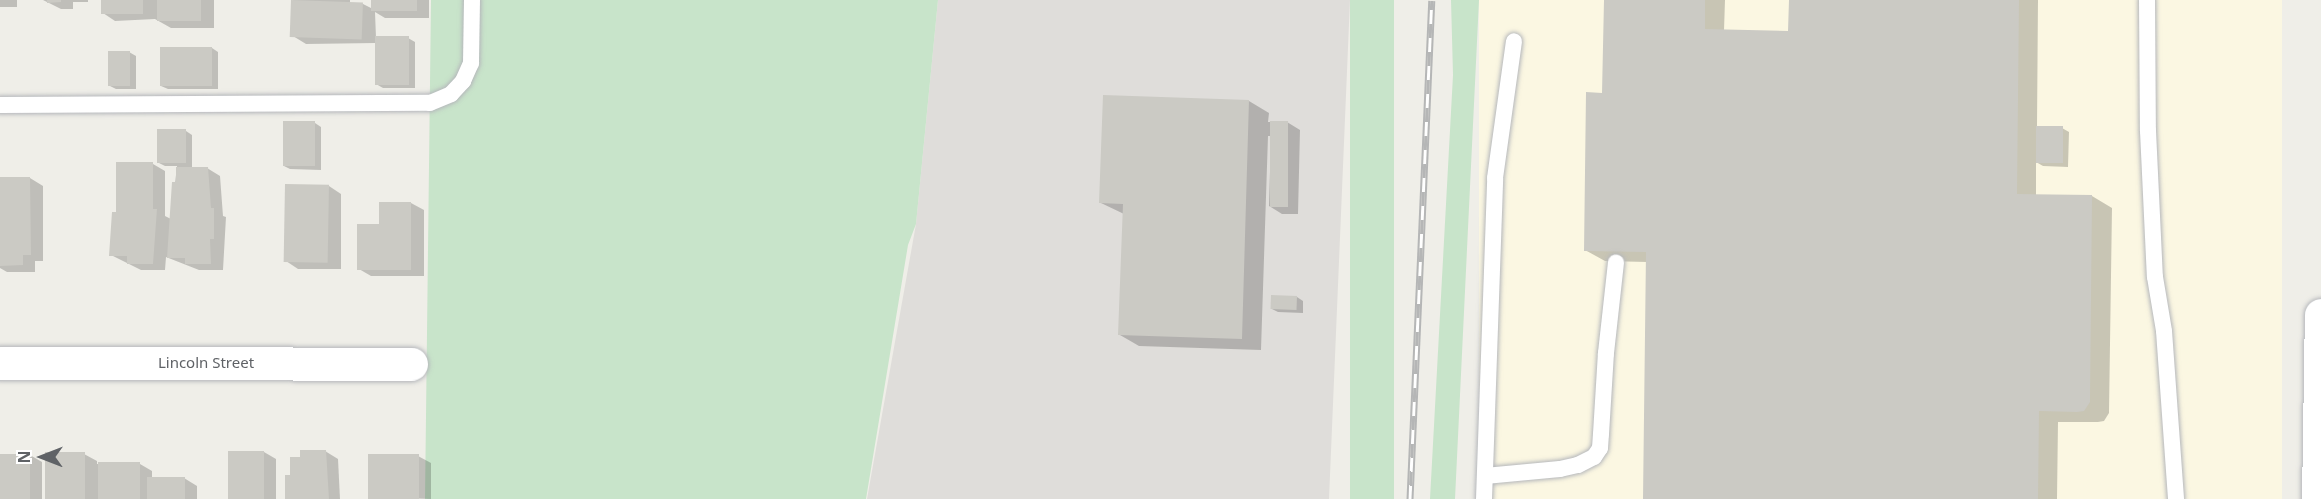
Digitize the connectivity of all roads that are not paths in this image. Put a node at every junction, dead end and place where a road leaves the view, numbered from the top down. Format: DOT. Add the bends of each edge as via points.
graph roads {
  1 [pos="472,0"];
  2 [pos="2147,0"];
  3 [pos="1514,41"];
  4 [pos="0,105"];
  5 [pos="1616,263"];
  6 [pos="2321,315"];
  7 [pos="2321,345"];
  8 [pos="0,363"];
  9 [pos="411,364"];
  10 [pos="1485,476"];
  11 [pos="1484,499"];
  12 [pos="2176,499"];
  13 [pos="2318,499"];
  1 -- 4 [label="lane" via="471,63 463,81 451,94 430,103"];
  2 -- 12 [label="lane" via="2155,277 2164,331"];
  3 -- 10 [label="lane" via="1495,178"];
  5 -- 10 [label="lane" via="1601,434 1594,457 1560,469"];
  6 -- 7 [label="street"];
  7 -- 13 [label="street"];
  8 -- 9 [label="street, Lincoln Street"];
  10 -- 11 [label="lane"];
}
